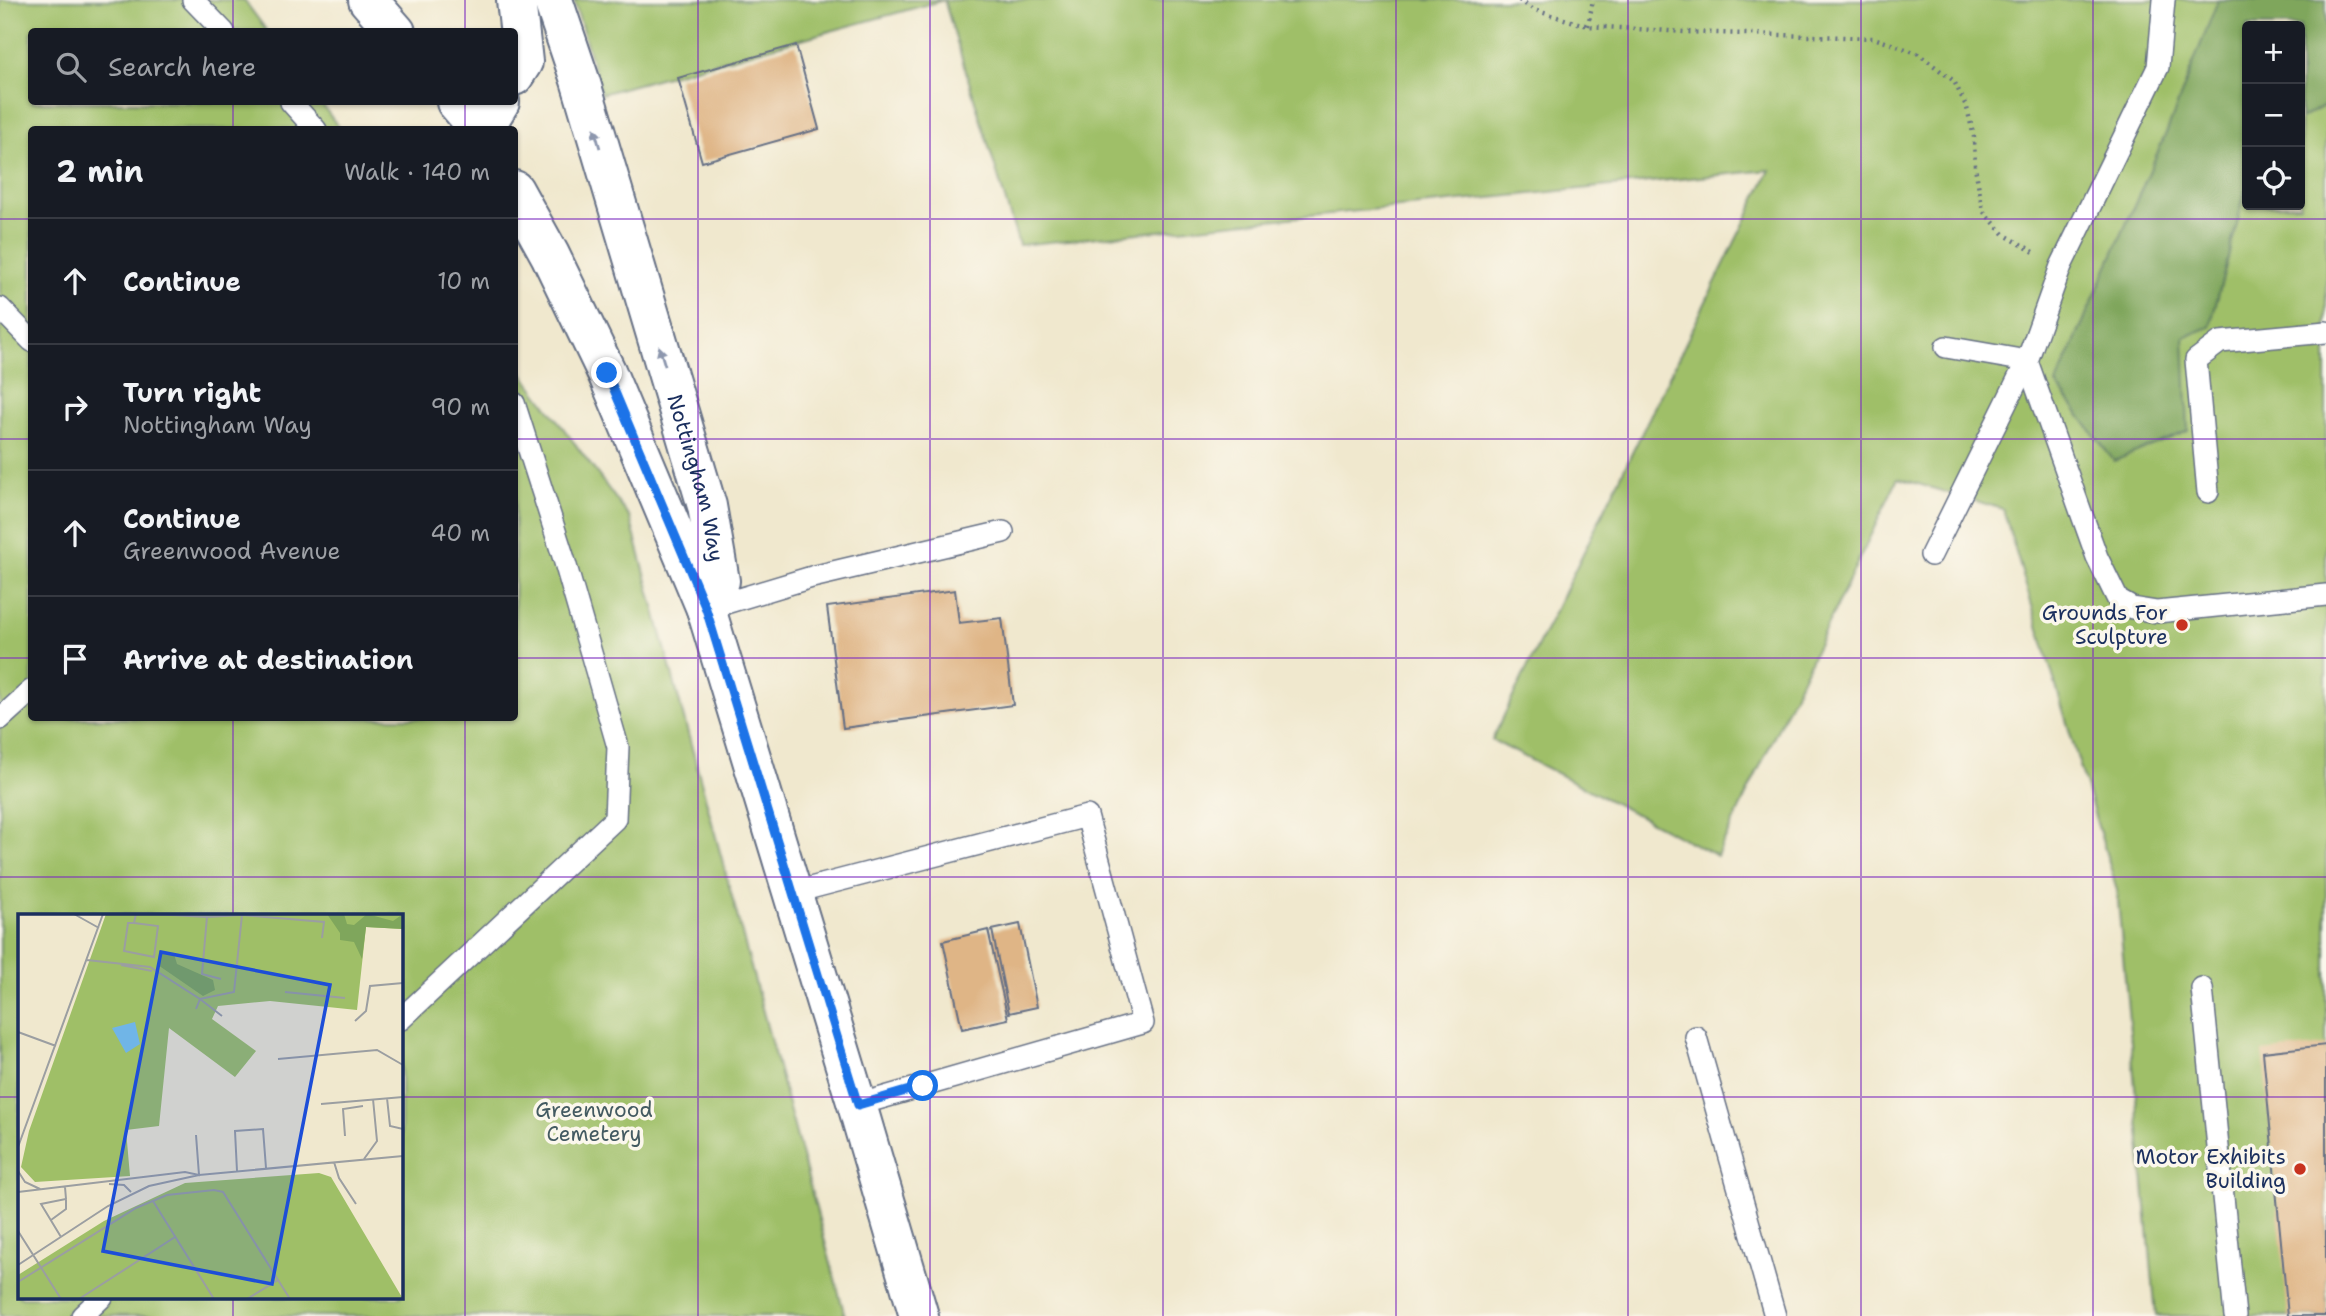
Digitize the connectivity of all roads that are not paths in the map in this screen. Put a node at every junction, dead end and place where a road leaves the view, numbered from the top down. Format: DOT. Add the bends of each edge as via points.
graph roads {
  1 [pos="193,0"];
  2 [pos="368,0"];
  3 [pos="516,0"];
  4 [pos="553,0"];
  5 [pos="2164,0"];
  6 [pos="220,28"];
  7 [pos="392,28"];
  8 [pos="518,70"];
  9 [pos="293,105"];
  10 [pos="459,105"];
  11 [pos="497,105"];
  12 [pos="312,126"];
  13 [pos="478,126"];
  14 [pos="484,126"];
  15 [pos="518,197"];
  16 [pos="0,308"];
  17 [pos="2326,332"];
  18 [pos="28,337"];
  19 [pos="1946,347"];
  20 [pos="2027,361"];
  21 [pos="518,416"];
  22 [pos="2208,492"];
  23 [pos="1003,532"];
  24 [pos="1931,555"];
  25 [pos="2326,595"];
  26 [pos="706,609"];
  27 [pos="28,694"];
  28 [pos="0,719"];
  29 [pos="791,893"];
  30 [pos="2202,988"];
  31 [pos="402,1018"];
  32 [pos="1696,1037"];
  33 [pos="858,1105"];
  34 [pos="101,1298"];
  35 [pos="82,1316"];
  36 [pos="919,1316"];
  37 [pos="1775,1316"];
  38 [pos="2235,1316"];
  1 -- 6 [label="lane"];
  2 -- 7 [label="main road"];
  3 -- 8 [label="main road" via="523,62"];
  26 -- 4 [label="main road, Nottingham Way, one-way" via="720,581 707,506"];
  5 -- 20 [label="lane" via="2158,66 2061,266"];
  9 -- 12 [label="lane"];
  10 -- 13 [label="main road"];
  11 -- 14 [label="main road"];
  15 -- 26 [label="main road" via="607,373"];
  16 -- 18 [label="lane"];
  17 -- 22 [label="lane" via="2221,342 2196,360"];
  19 -- 20 [label="lane"];
  20 -- 24 [label="lane"];
  20 -- 25 [label="lane" via="2097,557 2118,600 2132,608 2157,612"];
  21 -- 31 [label="lane" via="565,559 618,747 615,819"];
  23 -- 26 [label="lane" via="812,577"];
  26 -- 29 [label="main road"];
  27 -- 28 [label="lane"];
  29 -- 33 [label="main road"];
  29 -- 33 [label="lane" via="1087,816 1143,1023"];
  30 -- 38 [label="lane"];
  32 -- 37 [label="lane"];
  33 -- 36 [label="main road"];
  34 -- 35 [label="lane"];
}
